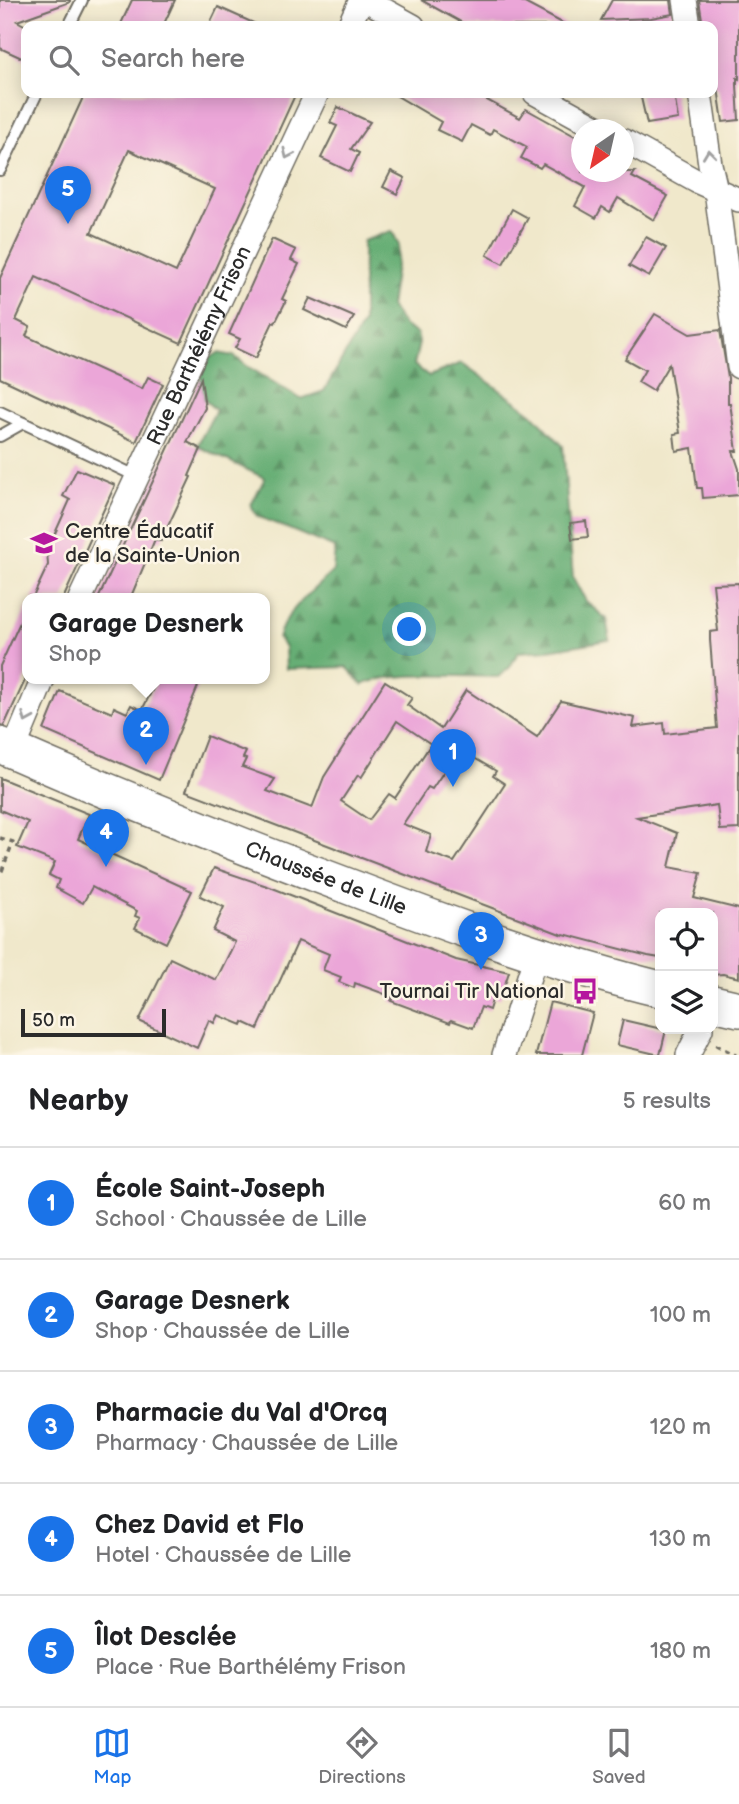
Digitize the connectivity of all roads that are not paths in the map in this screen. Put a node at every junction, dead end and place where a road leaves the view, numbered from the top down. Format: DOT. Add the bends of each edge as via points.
graph roads {
  1 [pos="82,0"];
  2 [pos="364,0"];
  3 [pos="685,0"];
  4 [pos="72,21"];
  5 [pos="352,21"];
  6 [pos="404,21"];
  7 [pos="688,21"];
  8 [pos="35,98"];
  9 [pos="315,98"];
  10 [pos="544,98"];
  11 [pos="701,98"];
  12 [pos="582,119"];
  13 [pos="634,146"];
  14 [pos="0,170"];
  15 [pos="716,190"];
  16 [pos="739,200"];
  17 [pos="739,367"];
  18 [pos="0,412"];
  19 [pos="23,423"];
  20 [pos="0,436"];
  21 [pos="138,477"];
  22 [pos="83,593"];
  23 [pos="40,684"];
  24 [pos="6,748"];
  25 [pos="536,955"];
  26 [pos="655,988"];
  27 [pos="718,1004"];
  28 [pos="739,1009"];
  29 [pos="698,1034"];
  30 [pos="504,1055"];
  31 [pos="688,1055"];
  1 -- 4 [label="lane"];
  2 -- 5 [label="street"];
  2 -- 6 [label="street"];
  3 -- 7 [label="street"];
  8 -- 14 [label="lane"];
  9 -- 21 [label="street, Rue Barthélémy Frison, one-way"];
  10 -- 12 [label="street"];
  15 -- 11 [label="street, one-way"];
  13 -- 15 [label="street"];
  15 -- 16 [label="street"];
  15 -- 17 [label="street"];
  18 -- 19 [label="lane"];
  19 -- 20 [label="lane"];
  19 -- 21 [label="lane"];
  21 -- 22 [label="street, Rue Barthélémy Frison"];
  23 -- 24 [label="street, one-way"];
  24 -- 25 [label="main road, Chaussée de Lille" via="283,862"];
  25 -- 26 [label="main road, Chaussée de Lille"];
  25 -- 30 [label="street"];
  27 -- 28 [label="main road"];
  29 -- 31 [label="street"];
}
